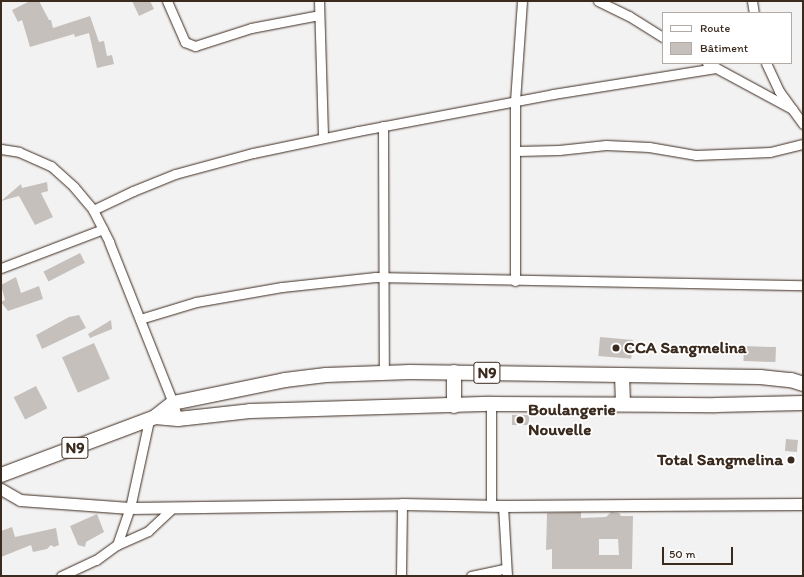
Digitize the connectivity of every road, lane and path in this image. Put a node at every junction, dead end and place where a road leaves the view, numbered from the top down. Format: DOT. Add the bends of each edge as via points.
graph roads {
  1 [pos="167,1"];
  2 [pos="319,1"];
  3 [pos="522,1"];
  4 [pos="752,1"];
  5 [pos="603,2"];
  6 [pos="754,12"];
  7 [pos="319,15"];
  8 [pos="662,35"];
  9 [pos="709,64"];
  10 [pos="766,64"];
  11 [pos="716,68"];
  12 [pos="515,102"];
  13 [pos="792,109"];
  14 [pos="803,124"];
  15 [pos="383,126"];
  16 [pos="323,138"];
  17 [pos="803,144"];
  18 [pos="1,149"];
  19 [pos="516,151"];
  20 [pos="93,210"];
  21 [pos="103,229"];
  22 [pos="1,268"];
  23 [pos="384,278"];
  24 [pos="515,281"];
  25 [pos="803,285"];
  26 [pos="140,319"];
  27 [pos="454,372"];
  28 [pos="384,373"];
  29 [pos="622,375"];
  30 [pos="803,384"];
  31 [pos="803,403"];
  32 [pos="173,404"];
  33 [pos="491,404"];
  34 [pos="623,404"];
  35 [pos="454,406"];
  36 [pos="152,419"];
  37 [pos="178,420"];
  38 [pos="1,475"];
  39 [pos="1,489"];
  40 [pos="402,504"];
  41 [pos="803,504"];
  42 [pos="491,506"];
  43 [pos="503,506"];
  44 [pos="130,508"];
  45 [pos="173,508"];
  46 [pos="117,545"];
  47 [pos="506,572"];
  48 [pos="61,576"];
  49 [pos="401,576"];
  50 [pos="472,576"];
  1 -- 7 [label="street" via="185,42 195,46 251,28"];
  2 -- 7 [label="street"];
  3 -- 12 [label="street"];
  4 -- 6 [label="street"];
  5 -- 8 [label="street"];
  7 -- 16 [label="street"];
  9 -- 11 [label="street"];
  10 -- 13 [label="street" via="779,91"];
  11 -- 12 [label="street"];
  11 -- 13 [label="street"];
  12 -- 15 [label="street"];
  12 -- 19 [label="street"];
  13 -- 14 [label="street"];
  15 -- 16 [label="street"];
  15 -- 23 [label="street"];
  16 -- 20 [label="street" via="175,174"];
  17 -- 19 [label="street" via="770,152 696,155 649,147 606,145"];
  18 -- 20 [label="street" via="19,152 50,166 74,186"];
  19 -- 24 [label="street"];
  20 -- 21 [label="street"];
  21 -- 22 [label="street"];
  21 -- 26 [label="street"];
  23 -- 24 [label="street"];
  23 -- 26 [label="street" via="282,287 196,302"];
  23 -- 28 [label="street"];
  24 -- 25 [label="street"];
  26 -- 32 [label="street"];
  27 -- 28 [label="highway, N9"];
  27 -- 29 [label="highway, N9"];
  27 -- 35 [label="highway"];
  28 -- 32 [label="highway, N9" via="326,375 285,380"];
  29 -- 30 [label="highway, N9" via="760,377 792,380"];
  29 -- 34 [label="highway"];
  31 -- 34 [label="highway, N9"];
  32 -- 36 [label="highway, N9"];
  32 -- 37 [label="street"];
  33 -- 34 [label="highway, N9"];
  33 -- 35 [label="highway, N9"];
  33 -- 42 [label="street"];
  35 -- 37 [label="highway, N9" via="250,411"];
  36 -- 37 [label="highway, N9"];
  36 -- 38 [label="highway, N9"];
  36 -- 44 [label="street"];
  39 -- 44 [label="street" via="20,500"];
  40 -- 42 [label="street"];
  40 -- 45 [label="street"];
  40 -- 49 [label="street"];
  41 -- 43 [label="street"];
  42 -- 43 [label="street"];
  43 -- 47 [label="street"];
  44 -- 45 [label="street"];
  44 -- 46 [label="street"];
  45 -- 46 [label="street" via="148,531"];
  46 -- 48 [label="street" via="96,560"];
  47 -- 50 [label="street"];
}
